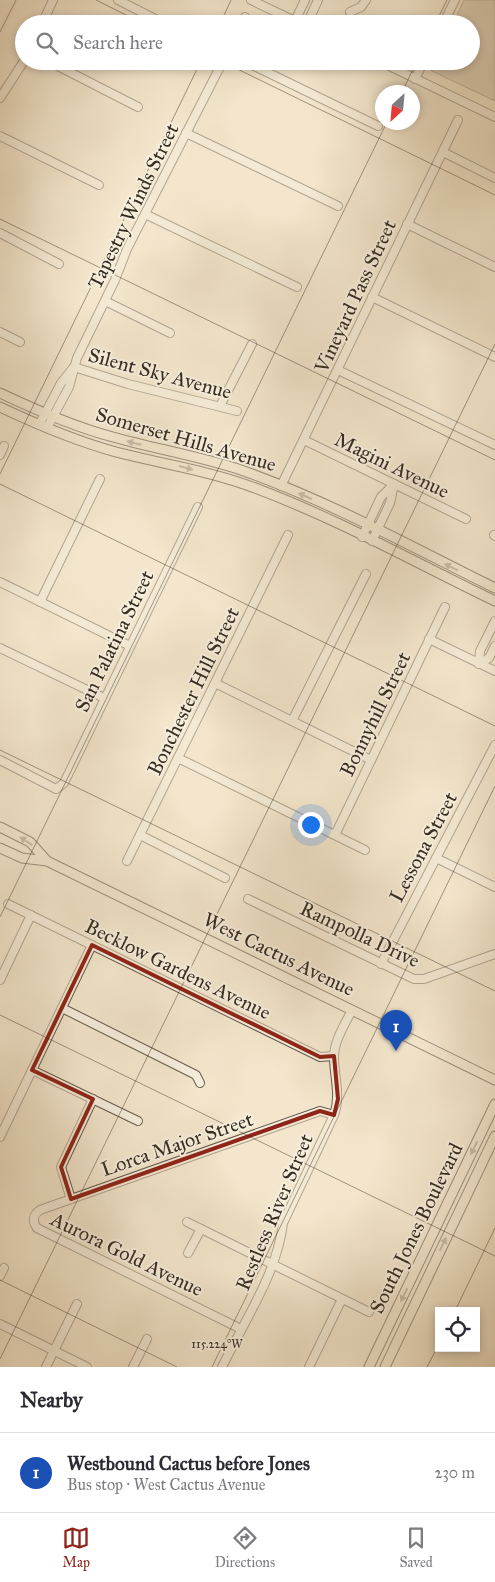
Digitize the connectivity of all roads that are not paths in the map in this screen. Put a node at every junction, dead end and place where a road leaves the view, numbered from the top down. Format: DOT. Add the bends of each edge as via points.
graph roads {
  1 [pos="53,0"];
  2 [pos="118,0"];
  3 [pos="251,0"];
  4 [pos="305,0"];
  5 [pos="318,0"];
  6 [pos="366,0"];
  7 [pos="455,0"];
  8 [pos="350,12"];
  9 [pos="46,15"];
  10 [pos="147,15"];
  11 [pos="283,15"];
  12 [pos="300,15"];
  13 [pos="310,15"];
  14 [pos="448,15"];
  15 [pos="18,70"];
  16 [pos="65,70"];
  17 [pos="218,70"];
  18 [pos="263,70"];
  19 [pos="398,70"];
  20 [pos="420,70"];
  21 [pos="416,79"];
  22 [pos="0,98"];
  23 [pos="138,108"];
  24 [pos="495,117"];
  25 [pos="458,120"];
  26 [pos="375,125"];
  27 [pos="186,133"];
  28 [pos="0,136"];
  29 [pos="443,152"];
  30 [pos="495,178"];
  31 [pos="99,185"];
  32 [pos="338,206"];
  33 [pos="145,214"];
  34 [pos="407,224"];
  35 [pos="0,233"];
  36 [pos="59,264"];
  37 [pos="495,267"];
  38 [pos="297,287"];
  39 [pos="372,297"];
  40 [pos="105,301"];
  41 [pos="0,332"];
  42 [pos="170,333"];
  43 [pos="20,342"];
  44 [pos="252,344"];
  45 [pos="495,357"];
  46 [pos="74,367"];
  47 [pos="338,370"];
  48 [pos="0,393"];
  49 [pos="220,406"];
  50 [pos="0,407"];
  51 [pos="237,411"];
  52 [pos="50,415"];
  53 [pos="43,427"];
  54 [pos="304,440"];
  55 [pos="495,445"];
  56 [pos="4,446"];
  57 [pos="0,455"];
  58 [pos="100,479"];
  59 [pos="394,484"];
  60 [pos="280,486"];
  61 [pos="198,508"];
  62 [pos="466,519"];
  63 [pos="367,526"];
  64 [pos="377,530"];
  65 [pos="288,535"];
  66 [pos="362,537"];
  67 [pos="372,542"];
  68 [pos="366,574"];
  69 [pos="0,582"];
  70 [pos="495,588"];
  71 [pos="495,601"];
  72 [pos="40,602"];
  73 [pos="445,607"];
  74 [pos="495,621"];
  75 [pos="429,639"];
  76 [pos="130,646"];
  77 [pos="495,646"];
  78 [pos="0,648"];
  79 [pos="479,664"];
  80 [pos="495,671"];
  81 [pos="215,683"];
  82 [pos="104,698"];
  83 [pos="292,722"];
  84 [pos="495,744"];
  85 [pos="178,758"];
  86 [pos="0,760"];
  87 [pos="371,760"];
  88 [pos="0,827"];
  89 [pos="335,835"];
  90 [pos="140,836"];
  91 [pos="0,848"];
  92 [pos="366,850"];
  93 [pos="436,858"];
  94 [pos="47,861"];
  95 [pos="127,861"];
  96 [pos="225,878"];
  97 [pos="495,888"];
  98 [pos="248,899"];
  99 [pos="8,904"];
  100 [pos="31,915"];
  101 [pos="92,945"];
  102 [pos="495,954"];
  103 [pos="381,964"];
  104 [pos="0,980"];
  105 [pos="62,1008"];
  106 [pos="352,1010"];
  107 [pos="334,1056"];
  108 [pos="32,1070"];
  109 [pos="495,1080"];
  110 [pos="200,1083"];
  111 [pos="93,1099"];
  112 [pos="495,1104"];
  113 [pos="334,1115"];
  114 [pos="138,1121"];
  115 [pos="495,1136"];
  116 [pos="0,1137"];
  117 [pos="71,1199"];
  118 [pos="34,1216"];
  119 [pos="187,1222"];
  120 [pos="201,1229"];
  121 [pos="188,1253"];
  122 [pos="273,1265"];
  123 [pos="4,1268"];
  124 [pos="0,1276"];
  125 [pos="342,1299"];
  126 [pos="77,1304"];
  127 [pos="369,1312"];
  128 [pos="0,1324"];
  129 [pos="241,1329"];
  130 [pos="147,1339"];
  131 [pos="54,1351"];
  132 [pos="46,1367"];
  133 [pos="88,1367"];
  134 [pos="133,1367"];
  135 [pos="222,1367"];
  136 [pos="309,1367"];
  137 [pos="369,1367"];
  138 [pos="385,1367"];
  1 -- 9 [label="street"];
  2 -- 10 [label="street"];
  3 -- 11 [label="street"];
  4 -- 12 [label="street"];
  5 -- 13 [label="street"];
  6 -- 8 [label="street" via="361,7"];
  7 -- 14 [label="street"];
  15 -- 22 [label="street"];
  16 -- 23 [label="street"];
  17 -- 27 [label="street, Tapestry Winds Street"];
  18 -- 26 [label="street"];
  19 -- 21 [label="street"];
  20 -- 21 [label="street"];
  21 -- 24 [label="street"];
  25 -- 29 [label="street, Vineyard Pass Street"];
  27 -- 32 [label="street"];
  27 -- 33 [label="street, Tapestry Winds Street"];
  28 -- 31 [label="street"];
  29 -- 30 [label="street"];
  29 -- 34 [label="street, Vineyard Pass Street"];
  33 -- 38 [label="street"];
  33 -- 40 [label="street, Tapestry Winds Street"];
  34 -- 37 [label="street"];
  34 -- 39 [label="street, Vineyard Pass Street"];
  35 -- 36 [label="street"];
  39 -- 45 [label="street"];
  39 -- 47 [label="street, Vineyard Pass Street"];
  40 -- 42 [label="street"];
  40 -- 46 [label="street, Tapestry Winds Street"];
  41 -- 43 [label="street"];
  44 -- 49 [label="street"];
  46 -- 49 [label="street, Silent Sky Avenue"];
  46 -- 52 [label="street, Tapestry Winds Street" via="69,388"];
  47 -- 54 [label="street, Vineyard Pass Street"];
  47 -- 55 [label="street"];
  48 -- 52 [label="main road, Somerset Hills Avenue"];
  49 -- 51 [label="street, Silent Sky Avenue"];
  50 -- 53 [label="main road, Somerset Hills Avenue"];
  52 -- 53 [label="street, Tapestry Winds Street"];
  60 -- 52 [label="main road, Somerset Hills Avenue, one-way" via="221,464 111,437"];
  53 -- 66 [label="main road, Somerset Hills Avenue, one-way" via="117,452 200,471 254,488"];
  54 -- 59 [label="street, Magini Avenue"];
  54 -- 60 [label="street, Vineyard Pass Street"];
  56 -- 57 [label="street"];
  58 -- 72 [label="street"];
  59 -- 62 [label="street, Magini Avenue"];
  59 -- 63 [label="street" via="381,497"];
  59 -- 64 [label="street" via="390,504"];
  63 -- 60 [label="main road, Somerset Hills Avenue, one-way"];
  61 -- 76 [label="street, San Palatina Street"];
  63 -- 64 [label="main road, Somerset Hills Avenue"];
  63 -- 66 [label="street"];
  64 -- 67 [label="street"];
  70 -- 64 [label="main road, Somerset Hills Avenue, one-way"];
  65 -- 81 [label="street, Bonchester Hill Street"];
  66 -- 67 [label="main road, Somerset Hills Avenue"];
  67 -- 71 [label="main road, Somerset Hills Avenue"];
  68 -- 83 [label="street"];
  69 -- 72 [label="street"];
  72 -- 76 [label="street"];
  73 -- 75 [label="street, Bonnyhill Street"];
  74 -- 79 [label="street" via="480,651"];
  75 -- 79 [label="street"];
  75 -- 87 [label="street, Bonnyhill Street"];
  76 -- 82 [label="street, San Palatina Street"];
  77 -- 79 [label="street" via="489,658"];
  78 -- 82 [label="street"];
  79 -- 80 [label="street"];
  81 -- 83 [label="street"];
  81 -- 85 [label="street, Bonchester Hill Street"];
  82 -- 86 [label="street, San Palatina Street" via="64,783 59,787 52,787"];
  83 -- 87 [label="street"];
  84 -- 93 [label="street, Lessona Street"];
  85 -- 89 [label="street"];
  85 -- 90 [label="street, Bonchester Hill Street"];
  87 -- 89 [label="street, Bonnyhill Street"];
  94 -- 88 [label="main road, West Cactus Avenue, one-way" via="30,842"];
  89 -- 92 [label="street"];
  90 -- 95 [label="street, Bonchester Hill Street"];
  90 -- 96 [label="street"];
  91 -- 94 [label="main road, West Cactus Avenue" via="22,858"];
  93 -- 97 [label="street"];
  93 -- 103 [label="street, Lessona Street"];
  94 -- 106 [label="main road, West Cactus Avenue"];
  98 -- 103 [label="street, Rampolla Drive"];
  99 -- 100 [label="street, Becklow Gardens Avenue"];
  100 -- 101 [label="street, Becklow Gardens Avenue"];
  100 -- 104 [label="street"];
  101 -- 105 [label="street"];
  101 -- 107 [label="street, Becklow Gardens Avenue" via="320,1057"];
  102 -- 103 [label="street, Rampolla Drive" via="419,979"];
  105 -- 108 [label="street"];
  105 -- 110 [label="street" via="196,1074"];
  106 -- 107 [label="street, Restless River Street"];
  106 -- 109 [label="main road, West Cactus Avenue"];
  107 -- 113 [label="street, Restless River Street" via="338,1099"];
  108 -- 111 [label="street"];
  108 -- 116 [label="street"];
  111 -- 114 [label="street"];
  111 -- 117 [label="street" via="61,1167"];
  112 -- 137 [label="main road, South Jones Boulevard, one-way"];
  113 -- 117 [label="street, Lorca Major Street" via="320,1111"];
  113 -- 122 [label="street, Restless River Street" via="283,1223"];
  138 -- 115 [label="main road, South Jones Boulevard, one-way"];
  117 -- 118 [label="street, Lorca Major Street" via="40,1210"];
  118 -- 129 [label="street, Aurora Gold Avenue" via="37,1228"];
  119 -- 120 [label="street"];
  120 -- 121 [label="street"];
  120 -- 122 [label="street"];
  122 -- 125 [label="street"];
  122 -- 129 [label="street, Restless River Street"];
  123 -- 124 [label="street"];
  125 -- 127 [label="street"];
  125 -- 136 [label="street"];
  126 -- 131 [label="street"];
  128 -- 131 [label="street"];
  129 -- 135 [label="street, Restless River Street"];
  130 -- 134 [label="street"];
  131 -- 132 [label="street"];
  131 -- 133 [label="street"];
}
